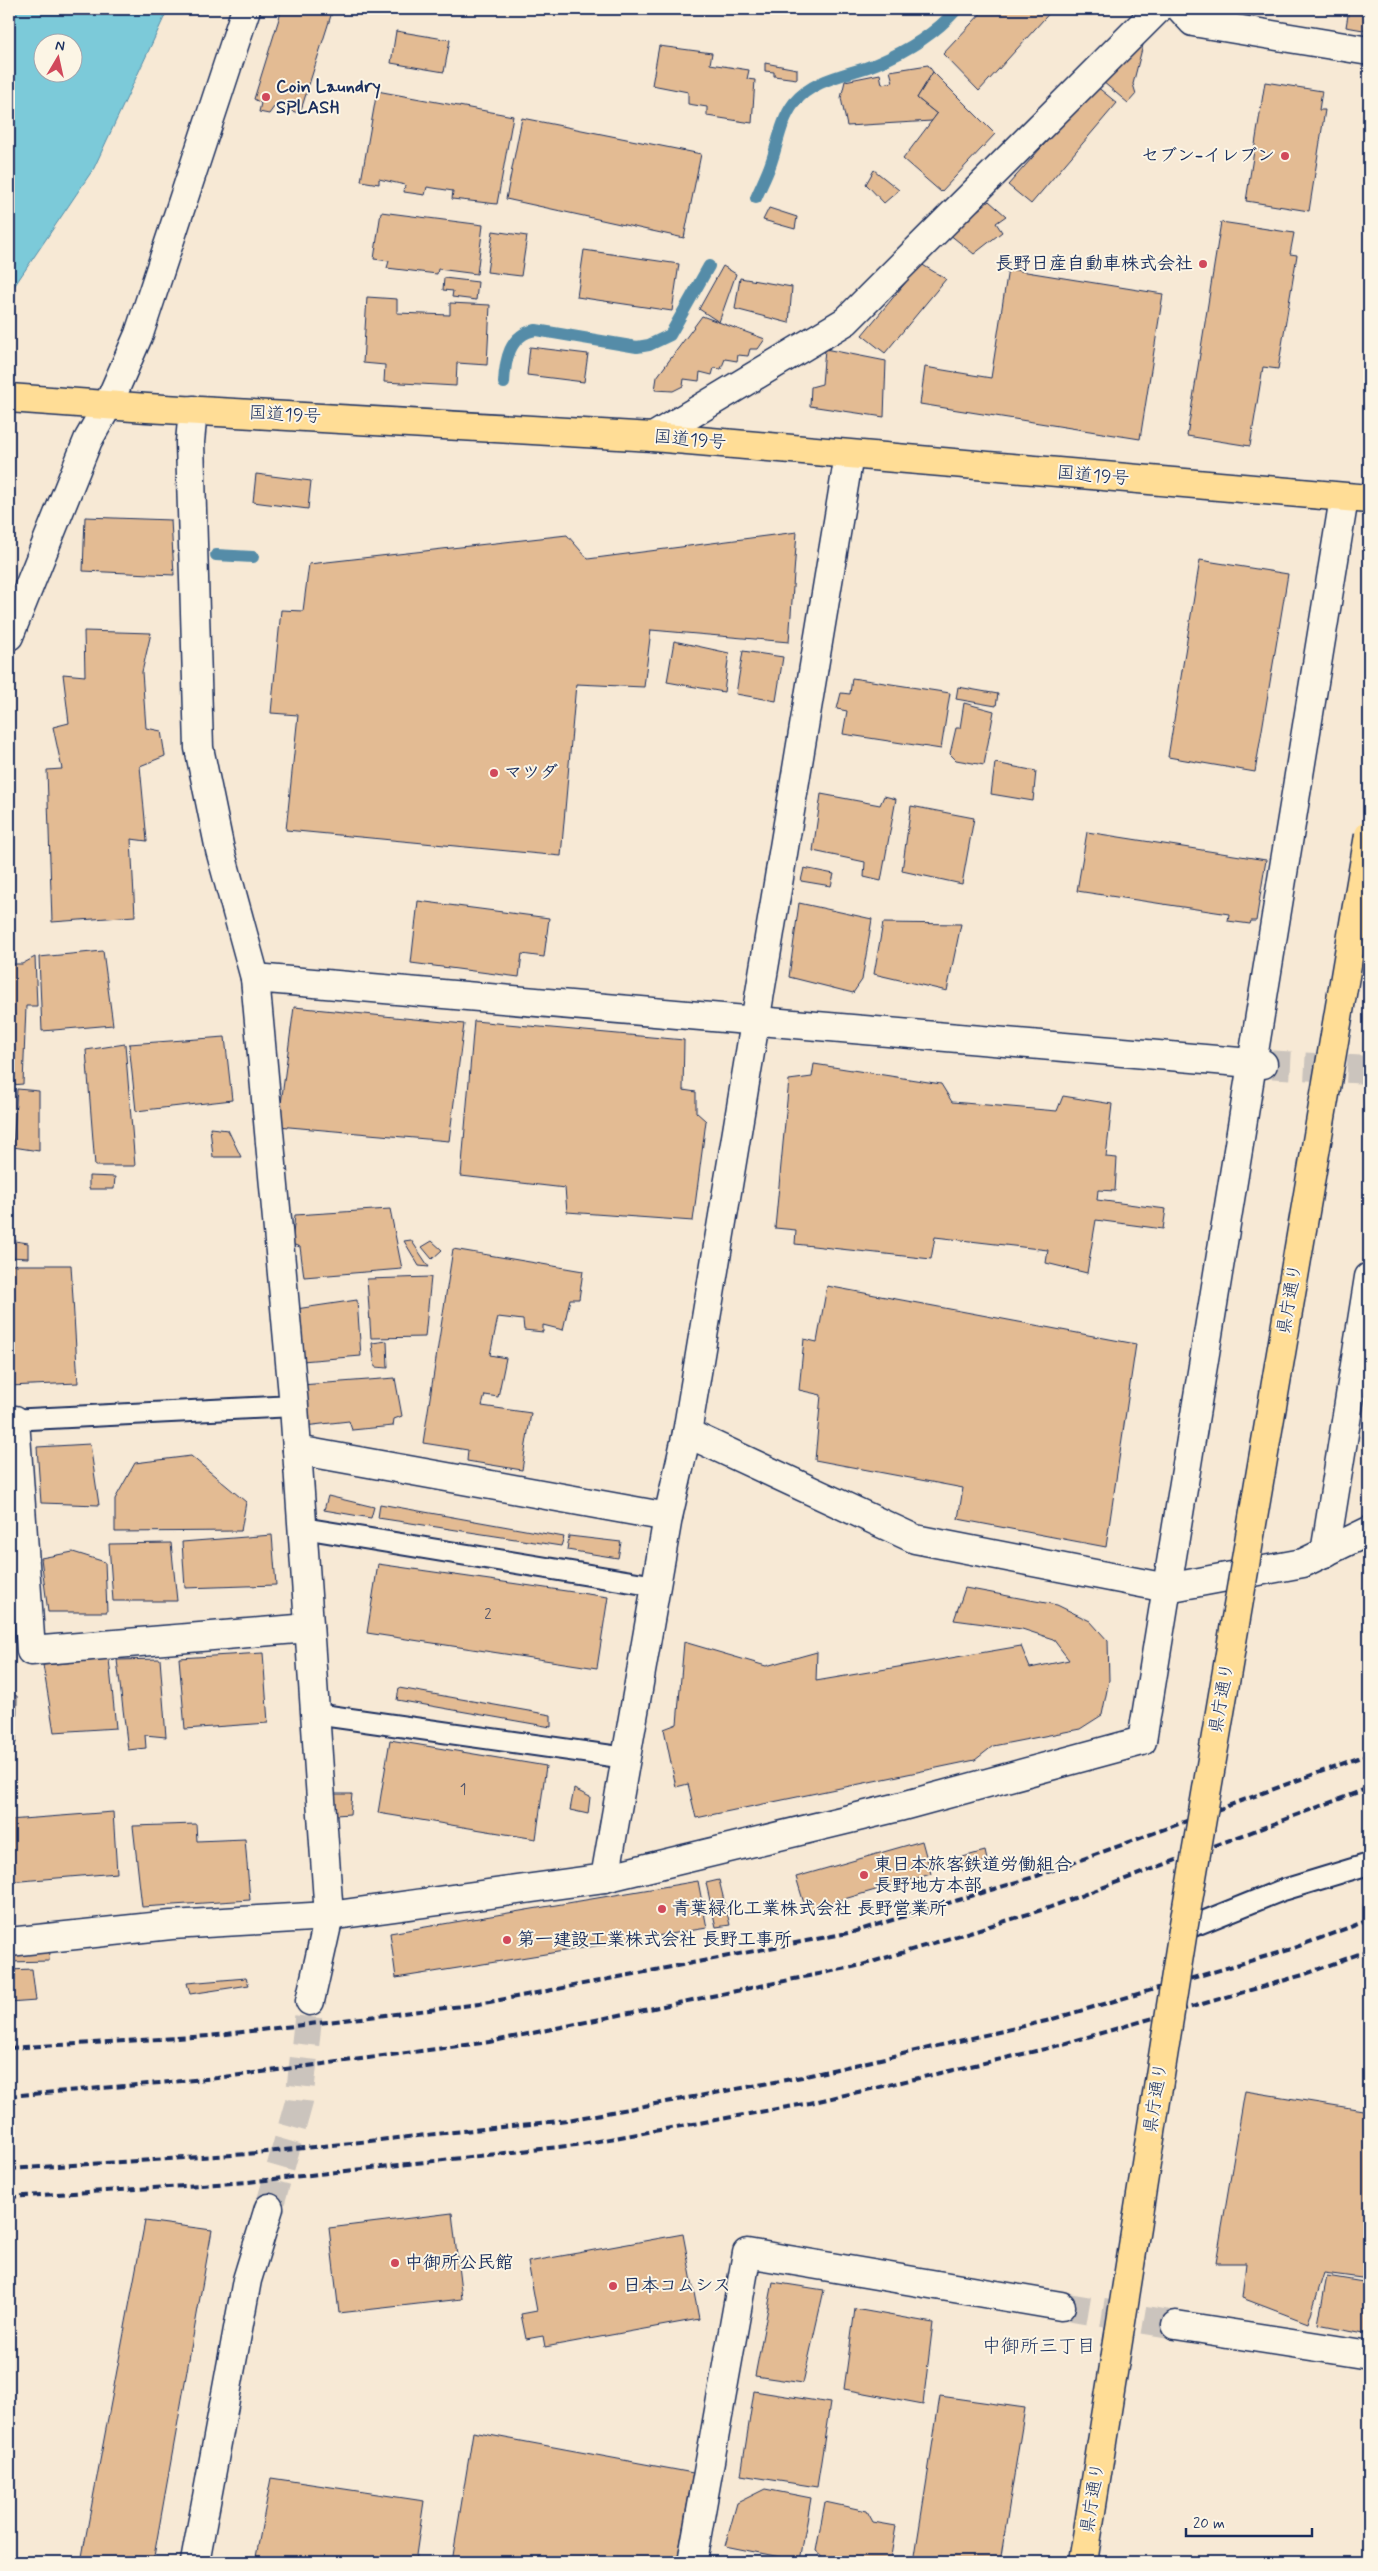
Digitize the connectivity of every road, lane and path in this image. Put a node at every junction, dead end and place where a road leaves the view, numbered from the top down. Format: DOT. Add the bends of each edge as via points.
graph roads {
  1 [pos="246,9"];
  2 [pos="1158,9"];
  3 [pos="1181,9"];
  4 [pos="1369,50"];
  5 [pos="9,398"];
  6 [pos="108,404"];
  7 [pos="193,410"];
  8 [pos="653,437"];
  9 [pos="848,455"];
  10 [pos="1357,499"];
  11 [pos="9,636"];
  12 [pos="1369,835"];
  13 [pos="255,978"];
  14 [pos="756,1020"];
  15 [pos="1257,1064"];
  16 [pos="1369,1277"];
  17 [pos="294,1406"];
  18 [pos="12,1420"];
  19 [pos="687,1433"];
  20 [pos="297,1450"];
  21 [pos="668,1517"];
  22 [pos="303,1528"];
  23 [pos="1369,1531"];
  24 [pos="1325,1552"];
  25 [pos="656,1586"];
  26 [pos="1167,1588"];
  27 [pos="309,1628"];
  28 [pos="315,1714"];
  29 [pos="626,1758"];
  30 [pos="1369,1864"];
  31 [pos="605,1878"];
  32 [pos="329,1916"];
  33 [pos="1183,1930"];
  34 [pos="9,1942"];
  35 [pos="310,2001"];
  36 [pos="270,2208"];
  37 [pos="1061,2306"];
  38 [pos="1176,2325"];
  39 [pos="1369,2355"];
  40 [pos="195,2562"];
  41 [pos="692,2562"];
  42 [pos="1083,2562"];
  1 -- 6 [label="street" via="139,334"];
  2 -- 8 [label="street" via="846,321"];
  3 -- 4 [label="street" via="1193,22"];
  5 -- 6 [label="highway, 国道19号"];
  6 -- 7 [label="highway, 国道19号"];
  6 -- 11 [label="street" via="88,440"];
  7 -- 8 [label="highway, 国道19号"];
  7 -- 13 [label="street" via="190,442 199,748 220,850"];
  8 -- 9 [label="highway, 国道19号"];
  9 -- 10 [label="highway, 国道19号"];
  9 -- 14 [label="street"];
  10 -- 15 [label="street"];
  12 -- 33 [label="highway, 県庁通り, bridge"];
  13 -- 14 [label="street"];
  13 -- 17 [label="street"];
  14 -- 15 [label="street"];
  14 -- 19 [label="street"];
  15 -- 26 [label="street"];
  16 -- 24 [label="street"];
  17 -- 18 [label="lane"];
  17 -- 20 [label="street"];
  18 -- 27 [label="street" via="31,1651"];
  19 -- 21 [label="street"];
  19 -- 26 [label="street" via="915,1539"];
  20 -- 21 [label="street"];
  20 -- 22 [label="street"];
  21 -- 25 [label="street"];
  22 -- 25 [label="lane"];
  22 -- 27 [label="street"];
  23 -- 24 [label="street"];
  24 -- 26 [label="street" via="1303,1562"];
  25 -- 29 [label="street"];
  26 -- 31 [label="street" via="1142,1742"];
  27 -- 28 [label="street"];
  28 -- 29 [label="lane"];
  28 -- 32 [label="street"];
  29 -- 31 [label="street"];
  30 -- 33 [label="lane" via="1280,1891"];
  31 -- 32 [label="street"];
  32 -- 34 [label="street" via="171,1925"];
  32 -- 35 [label="street"];
  33 -- 42 [label="highway, 県庁通り, bridge"];
  36 -- 40 [label="street" via="247,2280"];
  37 -- 41 [label="street" via="747,2253"];
  38 -- 39 [label="street"];
}
